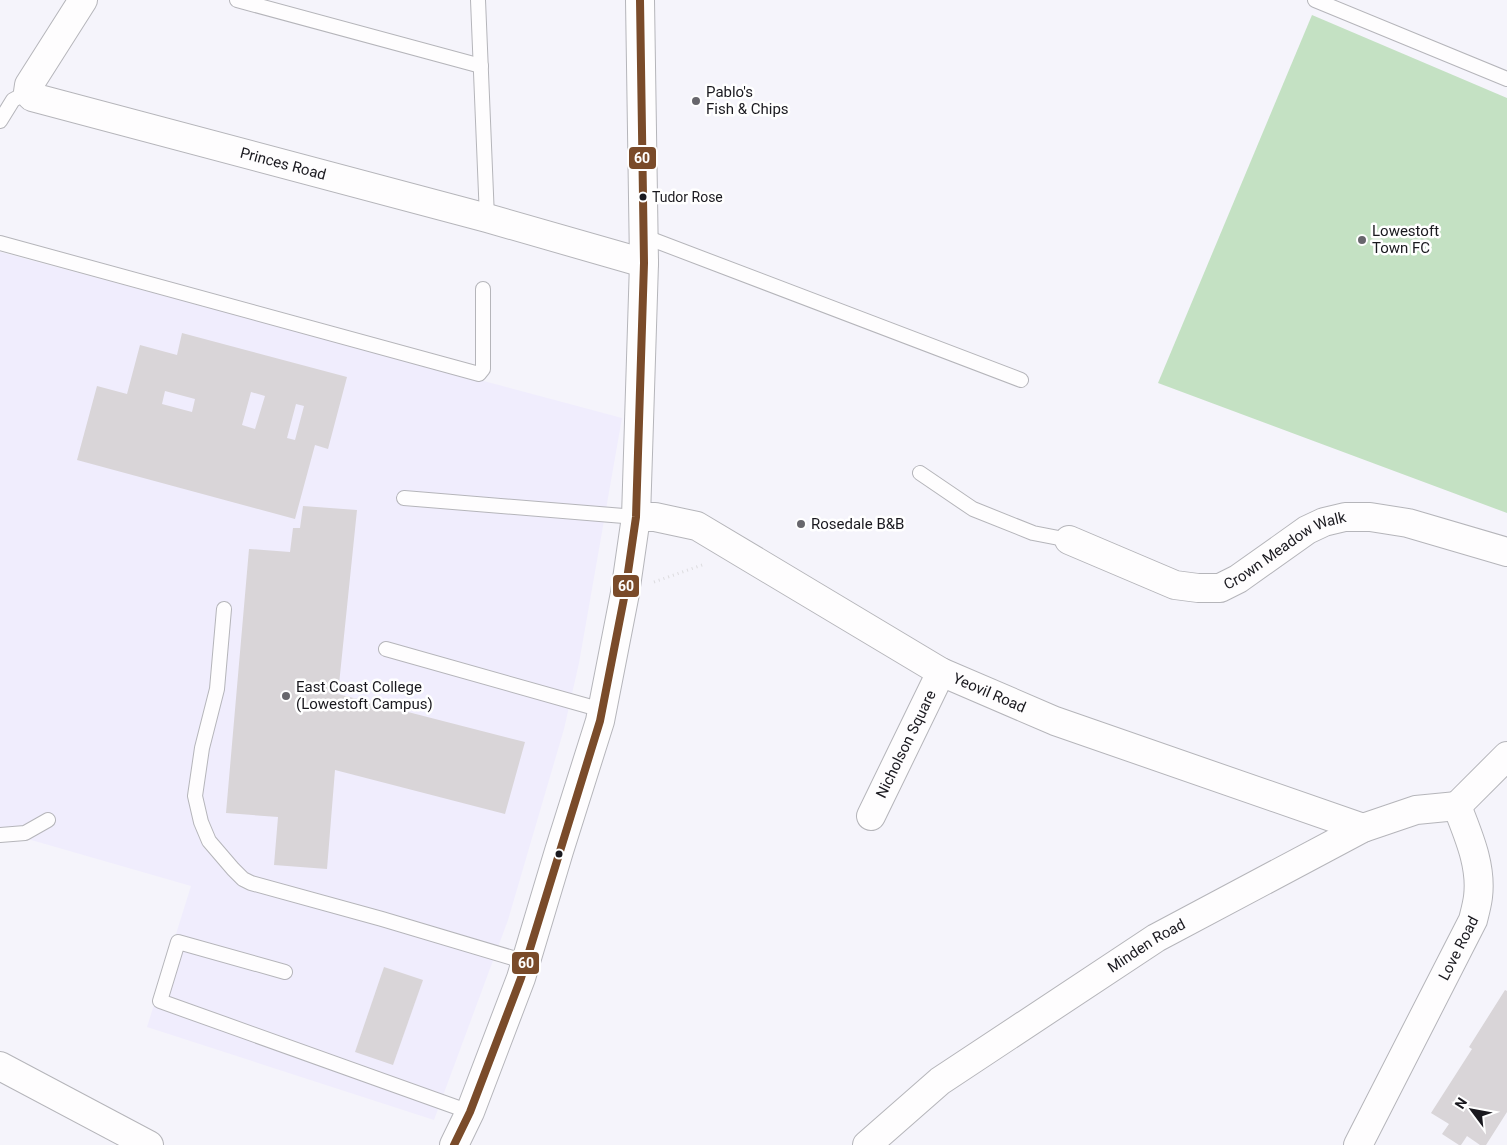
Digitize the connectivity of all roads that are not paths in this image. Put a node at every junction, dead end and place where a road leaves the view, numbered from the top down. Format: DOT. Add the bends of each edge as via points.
graph roads {
  1 [pos="83,0"];
  2 [pos="237,0"];
  3 [pos="478,0"];
  4 [pos="640,0"];
  5 [pos="1316,0"];
  6 [pos="481,66"];
  7 [pos="1507,79"];
  8 [pos="28,92"];
  9 [pos="0,121"];
  10 [pos="486,218"];
  11 [pos="643,236"];
  12 [pos="0,243"];
  13 [pos="644,263"];
  14 [pos="483,289"];
  15 [pos="1021,380"];
  16 [pos="920,473"];
  17 [pos="404,498"];
  18 [pos="636,517"];
  19 [pos="1069,540"];
  20 [pos="1507,552"];
  21 [pos="224,609"];
  22 [pos="386,649"];
  23 [pos="940,672"];
  24 [pos="602,710"];
  25 [pos="1507,756"];
  26 [pos="1457,806"];
  27 [pos="870,816"];
  28 [pos="48,820"];
  29 [pos="1363,828"];
  30 [pos="0,834"];
  31 [pos="526,962"];
  32 [pos="285,972"];
  33 [pos="0,1066"];
  34 [pos="470,1112"];
  35 [pos="149,1145"];
  36 [pos="454,1145"];
  37 [pos="869,1145"];
  38 [pos="1358,1145"];
  1 -- 8 [label="street" via="29,85"];
  2 -- 6 [label="lane"];
  3 -- 6 [label="lane"];
  4 -- 11 [label="street"];
  5 -- 7 [label="lane"];
  6 -- 10 [label="lane"];
  8 -- 9 [label="lane" via="13,100"];
  8 -- 10 [label="street, Princes Road" via="32,97"];
  10 -- 13 [label="street, Princes Road"];
  11 -- 13 [label="street"];
  11 -- 15 [label="lane"];
  12 -- 14 [label="lane" via="479,374 483,369"];
  13 -- 18 [label="street"];
  16 -- 19 [label="lane" via="973,509 1033,533"];
  17 -- 18 [label="lane"];
  18 -- 23 [label="street, Yeovil Road" via="654,517 698,526"];
  18 -- 24 [label="street"];
  19 -- 20 [label="street, Crown Meadow Walk" via="1175,585 1198,588 1220,588 1307,530 1324,522 1345,518 1370,517 1408,523"];
  21 -- 31 [label="lane" via="217,689 202,748 195,796 209,841 233,869 251,883"];
  22 -- 24 [label="lane"];
  23 -- 27 [label="street, Nicholson Square"];
  23 -- 29 [label="street, Yeovil Road" via="1055,721"];
  24 -- 31 [label="street"];
  25 -- 26 [label="street"];
  26 -- 29 [label="street, Minden Road" via="1416,810"];
  26 -- 38 [label="street, Love Road" via="1473,848 1479,880 1473,920"];
  28 -- 30 [label="lane" via="25,833"];
  29 -- 37 [label="street, Minden Road" via="1156,938 940,1081"];
  31 -- 34 [label="street"];
  32 -- 34 [label="lane" via="178,942 160,1001"];
  33 -- 35 [label="street"];
  34 -- 36 [label="street"];
}
